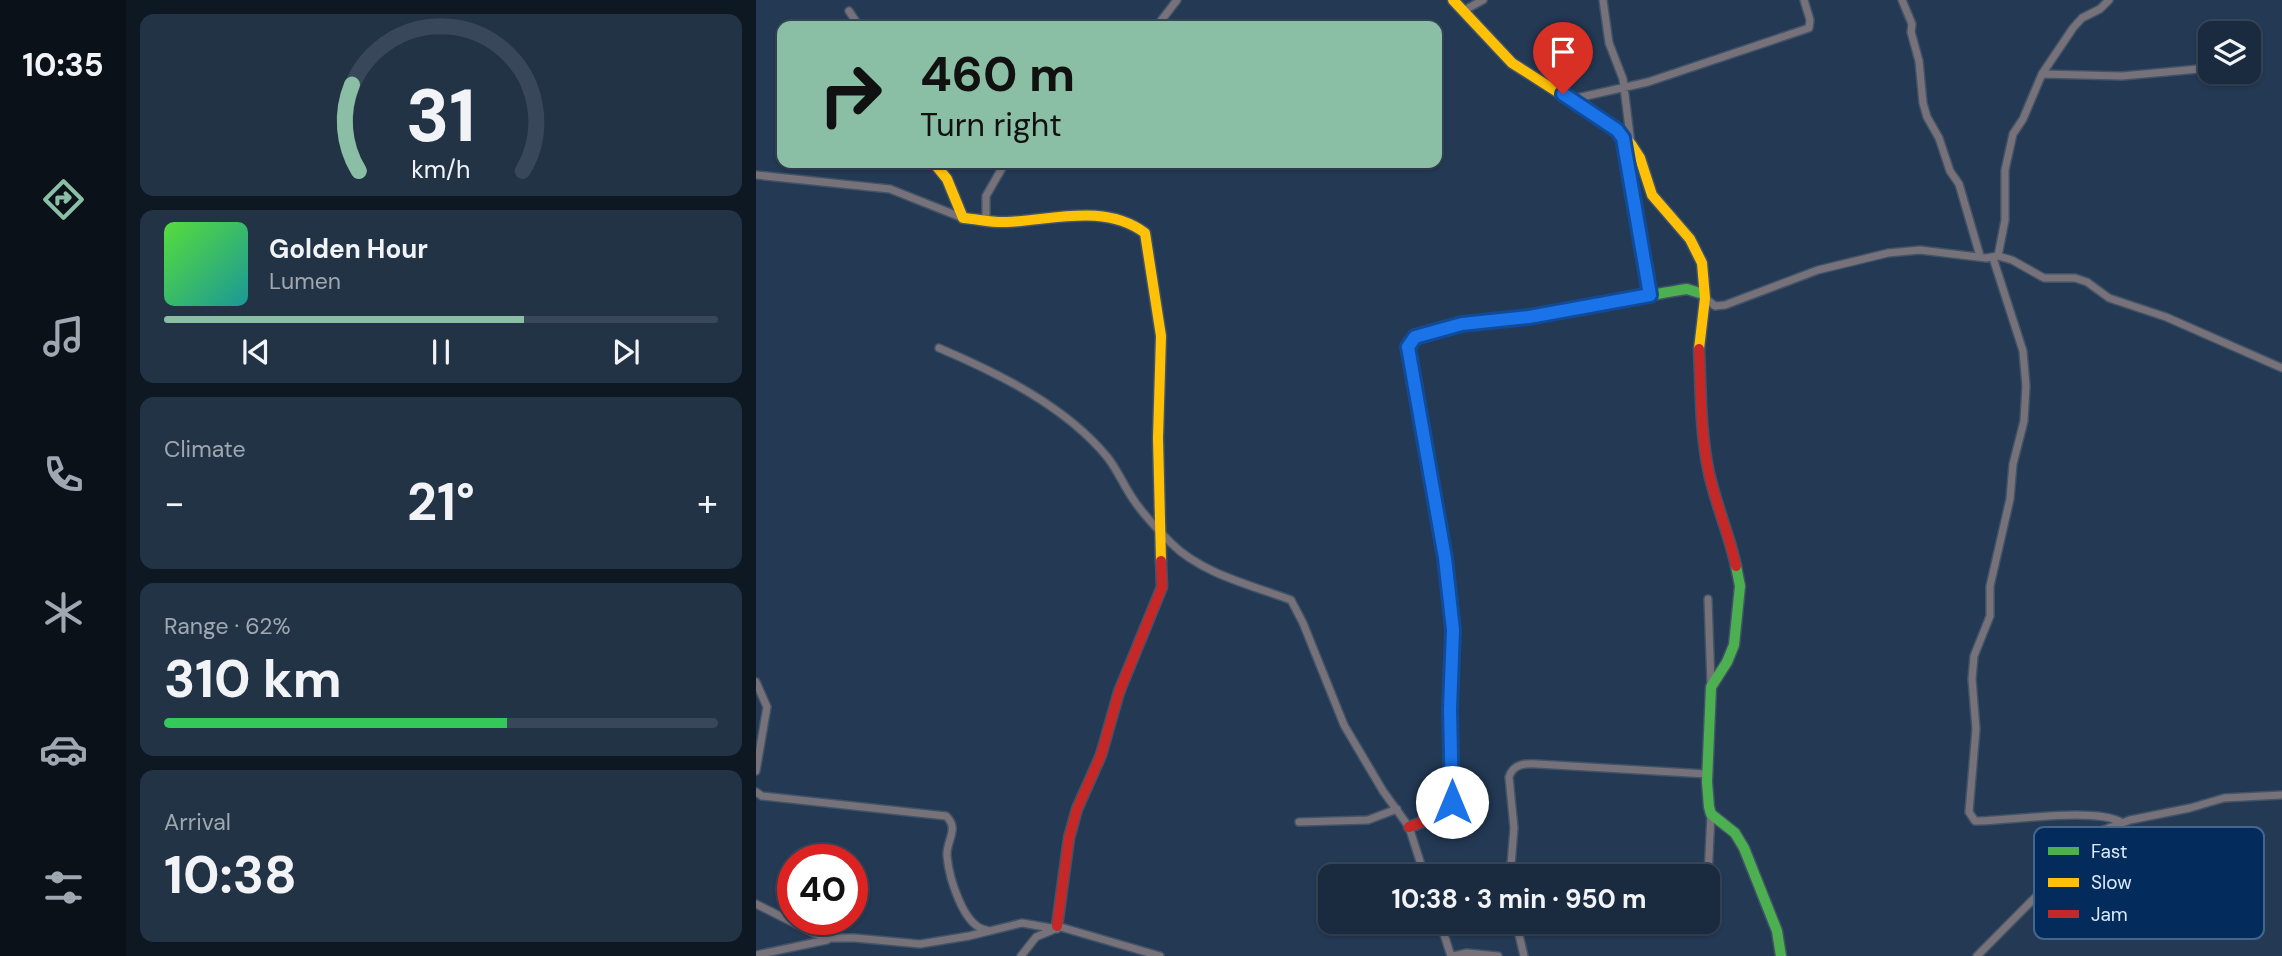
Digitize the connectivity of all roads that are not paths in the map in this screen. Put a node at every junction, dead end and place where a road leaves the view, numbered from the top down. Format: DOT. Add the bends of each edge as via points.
graph roads {
  1 [pos="1177,0"];
  2 [pos="1453,0"];
  3 [pos="1483,0"];
  4 [pos="1603,0"];
  5 [pos="1804,0"];
  6 [pos="1902,0"];
  7 [pos="2109,0"];
  8 [pos="849,11"];
  9 [pos="1463,11"];
  10 [pos="856,21"];
  11 [pos="1161,21"];
  12 [pos="2198,69"];
  13 [pos="2042,74"];
  14 [pos="1623,87"];
  15 [pos="1573,103"];
  16 [pos="1627,141"];
  17 [pos="938,168"];
  18 [pos="1002,168"];
  19 [pos="756,174"];
  20 [pos="963,218"];
  21 [pos="986,221"];
  22 [pos="1980,256"];
  23 [pos="1995,257"];
  24 [pos="1650,295"];
  25 [pos="1704,296"];
  26 [pos="939,348"];
  27 [pos="2282,368"];
  28 [pos="1161,530"];
  29 [pos="1708,599"];
  30 [pos="756,682"];
  31 [pos="1711,687"];
  32 [pos="756,771"];
  33 [pos="1707,774"];
  34 [pos="756,792"];
  35 [pos="2282,795"];
  36 [pos="1396,809"];
  37 [pos="1711,814"];
  38 [pos="1299,822"];
  39 [pos="2121,822"];
  40 [pos="1409,827"];
  41 [pos="2110,827"];
  42 [pos="1421,864"];
  43 [pos="1511,864"];
  44 [pos="1709,864"];
  45 [pos="2034,900"];
  46 [pos="756,904"];
  47 [pos="1057,927"];
  48 [pos="987,930"];
  49 [pos="1444,934"];
  50 [pos="1519,934"];
  51 [pos="831,940"];
  52 [pos="756,955"];
  53 [pos="1021,956"];
  54 [pos="1160,956"];
  55 [pos="1452,956"];
  56 [pos="1498,956"];
  57 [pos="1524,956"];
  58 [pos="1781,956"];
  59 [pos="1977,956"];
  1 -- 11 [label="street"];
  2 -- 9 [label="street"];
  3 -- 9 [label="street"];
  4 -- 14 [label="street" via="1609,43"];
  5 -- 14 [label="street" via="1809,28"];
  6 -- 22 [label="street" via="1912,24 1927,117 1959,184"];
  7 -- 13 [label="street" via="2079,21"];
  8 -- 10 [label="street"];
  9 -- 15 [label="street" via="1513,63"];
  12 -- 13 [label="street" via="2122,76"];
  13 -- 23 [label="street" via="2013,134 2005,170 2005,220"];
  14 -- 15 [label="street" via="1583,96"];
  14 -- 16 [label="street"];
  15 -- 16 [label="street"];
  16 -- 24 [label="street"];
  16 -- 25 [label="street" via="1640,158 1652,195 1698,250"];
  17 -- 20 [label="street"];
  18 -- 21 [label="street" via="986,196"];
  19 -- 20 [label="street" via="890,189"];
  20 -- 21 [label="street"];
  21 -- 28 [label="street" via="1085,214 1131,223 1145,233 1161,336"];
  22 -- 23 [label="street"];
  22 -- 25 [label="street" via="1905,250 1818,270 1725,305 1715,306"];
  23 -- 27 [label="street" via="2012,260 2044,278 2087,282 2109,298 2166,317"];
  23 -- 39 [label="street" via="2023,351 2026,386 2010,499 1990,586 1989,621 1974,656 1976,729 1969,811 1975,821 2056,816 2108,817"];
  24 -- 25 [label="street" via="1688,289"];
  24 -- 40 [label="street" via="1462,324 1410,341 1408,355 1445,558 1453,630 1452,802 1445,812"];
  25 -- 31 [label="street" via="1699,345 1703,435 1740,586 1734,645"];
  26 -- 28 [label="street" via="991,370 1073,424 1106,456 1133,499"];
  28 -- 36 [label="street" via="1185,554 1218,574 1295,604 1344,725"];
  28 -- 47 [label="street" via="1162,587 1077,809"];
  29 -- 31 [label="street"];
  30 -- 32 [label="street" via="767,707"];
  31 -- 33 [label="street"];
  33 -- 37 [label="street"];
  33 -- 43 [label="street" via="1517,766 1509,777 1514,828"];
  34 -- 48 [label="street" via="946,816 953,824 947,860 953,882 965,913"];
  35 -- 39 [label="street" via="2224,798"];
  36 -- 38 [label="street" via="1368,820"];
  36 -- 40 [label="street"];
  37 -- 44 [label="street"];
  37 -- 58 [label="street" via="1735,832 1744,848 1777,931"];
  39 -- 41 [label="street"];
  40 -- 42 [label="street"];
  45 -- 59 [label="street"];
  46 -- 51 [label="street"];
  47 -- 48 [label="street" via="1022,923"];
  47 -- 53 [label="street" via="1036,937"];
  47 -- 54 [label="street"];
  48 -- 51 [label="street" via="920,944"];
  49 -- 55 [label="street"];
  50 -- 57 [label="street"];
  51 -- 52 [label="street"];
  55 -- 56 [label="street"];
}
